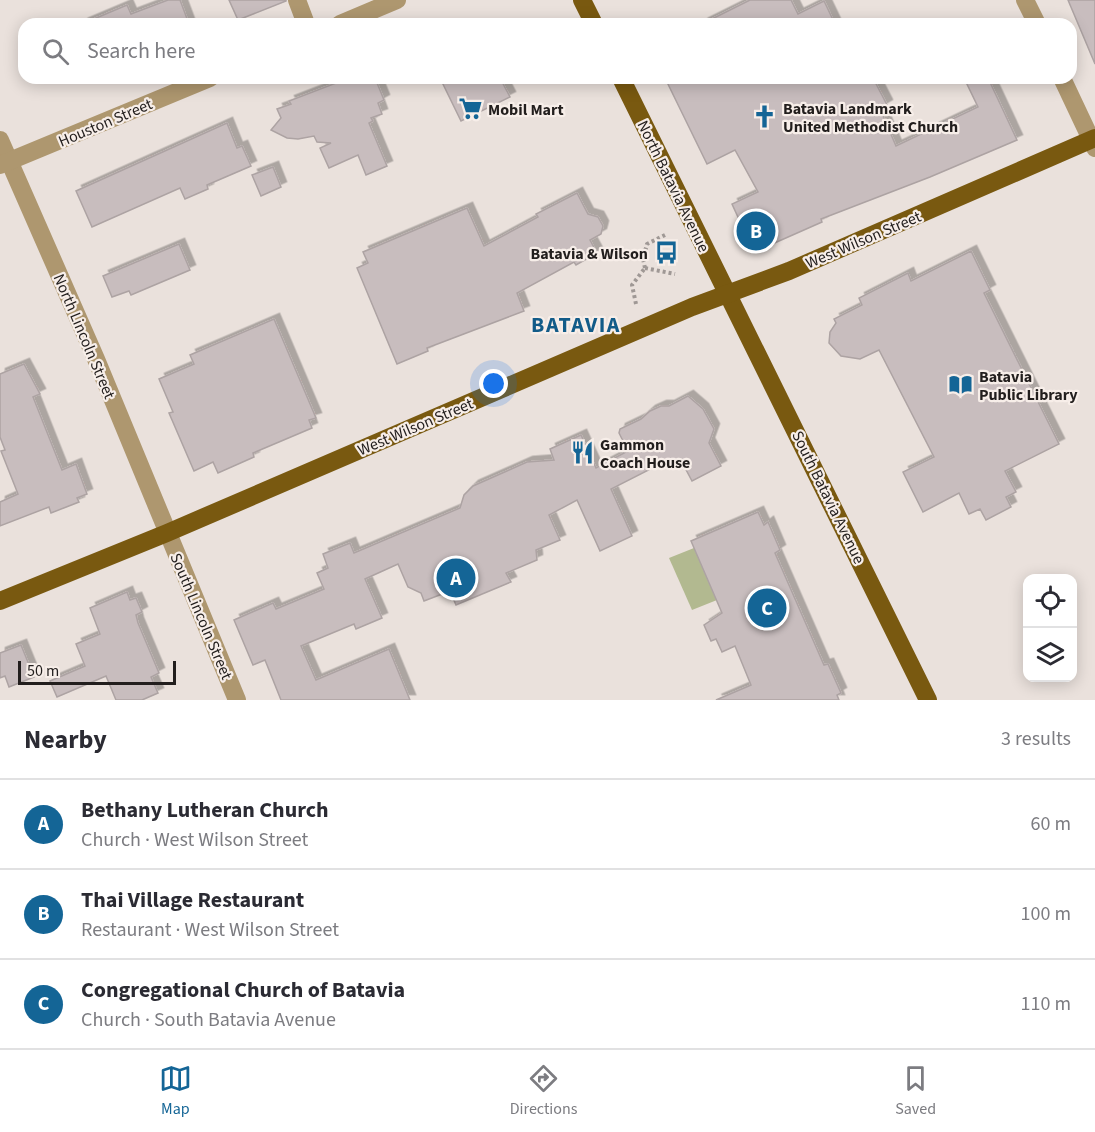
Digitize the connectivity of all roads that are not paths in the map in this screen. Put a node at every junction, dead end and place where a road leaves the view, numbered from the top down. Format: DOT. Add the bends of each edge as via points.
graph roads {
  1 [pos="297,0"];
  2 [pos="397,0"];
  3 [pos="582,0"];
  4 [pos="1025,0"];
  5 [pos="304,18"];
  6 [pos="354,18"];
  7 [pos="591,18"];
  8 [pos="1034,18"];
  9 [pos="196,84"];
  10 [pos="624,84"];
  11 [pos="1065,84"];
  12 [pos="0,140"];
  13 [pos="1094,142"];
  14 [pos="4,164"];
  15 [pos="728,294"];
  16 [pos="167,533"];
  17 [pos="0,601"];
  18 [pos="237,700"];
  19 [pos="928,700"];
  1 -- 5 [label="street"];
  2 -- 6 [label="street"];
  3 -- 7 [label="main road"];
  4 -- 8 [label="street"];
  9 -- 14 [label="street, Houston Street"];
  10 -- 15 [label="main road, North Batavia Avenue"];
  11 -- 13 [label="street"];
  12 -- 14 [label="street, North Lincoln Street"];
  13 -- 15 [label="main road, West Wilson Street"];
  14 -- 16 [label="street, North Lincoln Street" via="96,359"];
  15 -- 16 [label="main road, West Wilson Street"];
  15 -- 19 [label="main road, South Batavia Avenue"];
  16 -- 17 [label="main road, West Wilson Street"];
  16 -- 18 [label="street, South Lincoln Street"];
}
